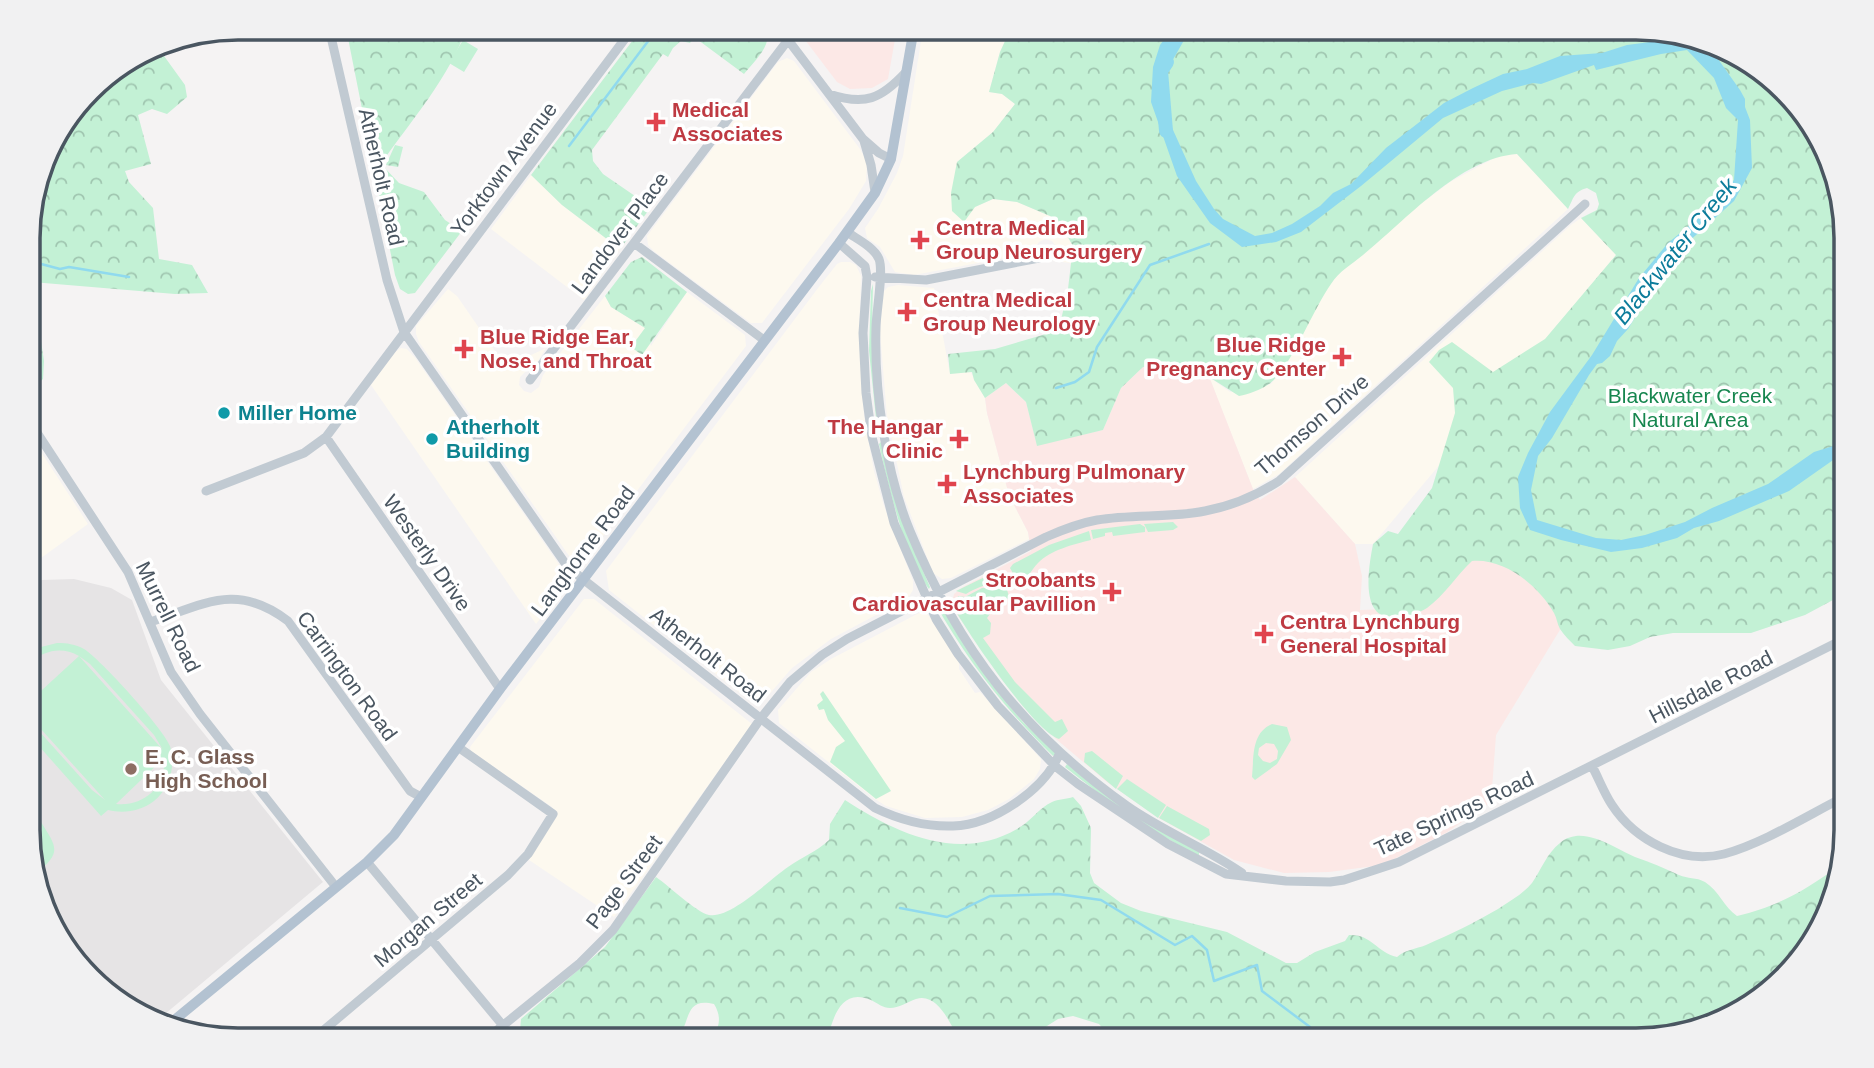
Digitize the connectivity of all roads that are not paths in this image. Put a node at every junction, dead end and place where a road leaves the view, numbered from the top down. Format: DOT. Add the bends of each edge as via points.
graph roads {
  1 [pos="331,40"];
  2 [pos="624,40"];
  3 [pos="788,40"];
  4 [pos="912,40"];
  5 [pos="907,71"];
  6 [pos="827,93"];
  7 [pos="863,139"];
  8 [pos="891,159"];
  9 [pos="875,193"];
  10 [pos="1585,204"];
  11 [pos="847,232"];
  12 [pos="634,243"];
  13 [pos="839,243"];
  14 [pos="1047,251"];
  15 [pos="867,277"];
  16 [pos="880,277"];
  17 [pos="404,332"];
  18 [pos="764,340"];
  19 [pos="530,380"];
  20 [pos="40,437"];
  21 [pos="326,438"];
  22 [pos="206,491"];
  23 [pos="584,580"];
  24 [pos="937,593"];
  25 [pos="926,599"];
  26 [pos="150,622"];
  27 [pos="1833,645"];
  28 [pos="500,690"];
  29 [pos="761,718"];
  30 [pos="458,747"];
  31 [pos="1060,752"];
  32 [pos="1068,760"];
  33 [pos="1055,766"];
  34 [pos="1592,766"];
  35 [pos="421,797"];
  36 [pos="1833,802"];
  37 [pos="367,862"];
  38 [pos="1244,874"];
  39 [pos="337,887"];
  40 [pos="431,940"];
  41 [pos="177,1018"];
  42 [pos="503,1025"];
  43 [pos="326,1028"];
  44 [pos="500,1028"];
  45 [pos="505,1028"];
  1 -- 17 [label="street, Atherholt Road" via="387,280"];
  2 -- 17 [label="street, Yorktown Avenue"];
  3 -- 6 [label="street"];
  3 -- 12 [label="street, Landover Place"];
  4 -- 5 [label="main road, Langhorne Road"];
  5 -- 6 [label="street" via="891,88 862,101"];
  5 -- 8 [label="main road, Langhorne Road"];
  6 -- 7 [label="street"];
  7 -- 8 [label="street"];
  7 -- 9 [label="street"];
  8 -- 9 [label="main road, Langhorne Road"];
  9 -- 11 [label="main road, Langhorne Road"];
  10 -- 24 [label="street, Thomson Drive" via="1270,487 1234,505 1203,512 1075,526"];
  11 -- 13 [label="main road, Langhorne Road"];
  11 -- 16 [label="street, Tate Springs Road" via="879,259"];
  12 -- 18 [label="street"];
  12 -- 19 [label="street, Landover Place"];
  13 -- 15 [label="street" via="865,266"];
  13 -- 18 [label="main road, Langhorne Road"];
  14 -- 16 [label="street" via="1040,258 926,280"];
  15 -- 16 [label="street"];
  15 -- 25 [label="street, Tate Springs Road" via="863,333 872,437 894,523"];
  16 -- 24 [label="street, Tate Springs Road" via="877,383 884,436 909,528"];
  17 -- 21 [label="street, Yorktown Avenue"];
  17 -- 23 [label="street, Atherholt Road" via="567,566"];
  18 -- 23 [label="main road, Langhorne Road"];
  20 -- 26 [label="street, Murrell Road" via="128,572"];
  21 -- 22 [label="street, Yorktown Avenue" via="304,453"];
  21 -- 28 [label="street, Westerly Drive"];
  23 -- 28 [label="main road, Langhorne Road"];
  23 -- 29 [label="street, Atherholt Road"];
  24 -- 25 [label="street, Thomson Drive"];
  24 -- 31 [label="street, Tate Springs Road" via="982,666"];
  25 -- 29 [label="street, Thomson Drive" via="822,655 790,682"];
  25 -- 33 [label="street, Tate Springs Road" via="978,681"];
  26 -- 35 [label="street, Carrington Road" via="225,598 248,599 270,607 288,621 410,791"];
  26 -- 39 [label="street, Murrell Road" via="171,671 200,714"];
  27 -- 34 [label="street, Hillsdale Road"];
  28 -- 30 [label="main road, Langhorne Road"];
  29 -- 33 [label="street, Atherholt Road" via="874,808 922,825 956,827 988,818 1013,805"];
  29 -- 42 [label="street, Page Street" via="612,930 580,963"];
  30 -- 35 [label="main road, Langhorne Road"];
  30 -- 40 [label="street, Morgan Street" via="553,814 508,875"];
  31 -- 32 [label="street, Tate Springs Road"];
  31 -- 33 [label="street, Atherholt Road"];
  32 -- 33 [label="street, Atherholt Road"];
  32 -- 38 [label="street, Tate Springs Road" via="1128,807"];
  33 -- 38 [label="street, Tate Springs Road" via="1168,844 1226,874"];
  34 -- 36 [label="street" via="1612,805 1634,831 1660,848 1692,855 1723,854"];
  34 -- 38 [label="street, Tate Springs Road" via="1372,872 1330,882"];
  35 -- 37 [label="main road, Langhorne Road" via="394,835"];
  37 -- 39 [label="main road, Langhorne Road"];
  37 -- 40 [label="street"];
  39 -- 41 [label="main road, Langhorne Road"];
  40 -- 42 [label="street"];
  40 -- 43 [label="street, Morgan Street"];
  42 -- 44 [label="street, Page Street"];
  42 -- 45 [label="street"];
}
